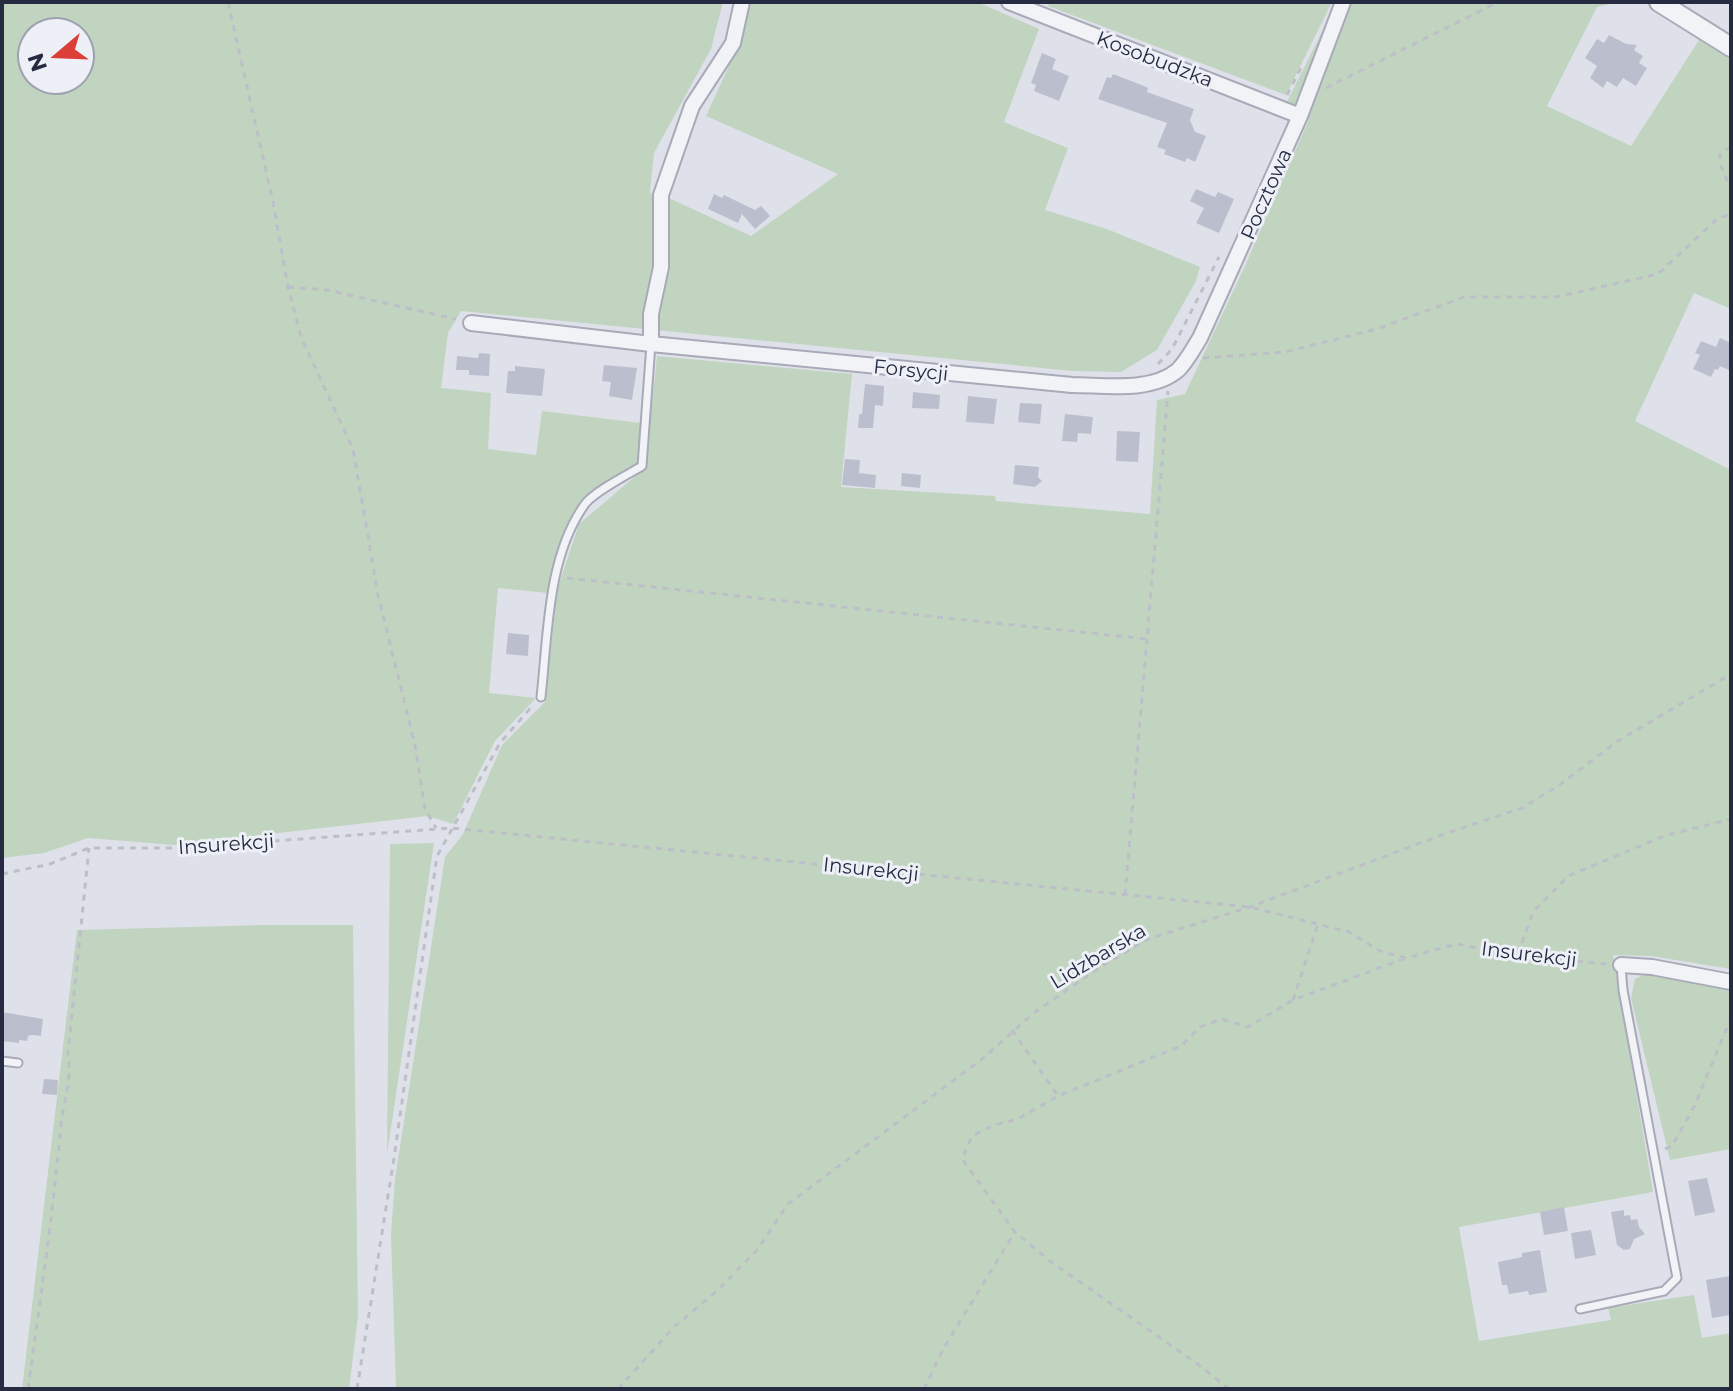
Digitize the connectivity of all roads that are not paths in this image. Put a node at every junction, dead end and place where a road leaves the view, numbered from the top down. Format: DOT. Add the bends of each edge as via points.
graph roads {
  1 [pos="742,2"];
  2 [pos="1009,2"];
  3 [pos="1343,2"];
  4 [pos="1659,2"];
  5 [pos="1731,47"];
  6 [pos="1300,116"];
  7 [pos="471,323"];
  8 [pos="651,344"];
  9 [pos="1170,375"];
  10 [pos="541,697"];
  11 [pos="1621,965"];
  12 [pos="1731,982"];
  13 [pos="2,1061"];
  14 [pos="18,1063"];
  15 [pos="1580,1309"];
  1 -- 8 [label="street" via="733,43 692,106 661,195 661,267"];
  2 -- 6 [label="street, Kosobudzka"];
  3 -- 6 [label="street, Pocztowa"];
  4 -- 5 [label="street"];
  6 -- 9 [label="street, Pocztowa" via="1206,324 1187,360"];
  7 -- 8 [label="street, Forsycji"];
  8 -- 9 [label="street, Forsycji" via="1072,385 1142,384"];
  8 -- 10 [label="lane" via="642,466 586,501 569,535 556,577"];
  11 -- 12 [label="street"];
  11 -- 15 [label="lane" via="1677,1278 1664,1291"];
  13 -- 14 [label="lane"];
}
